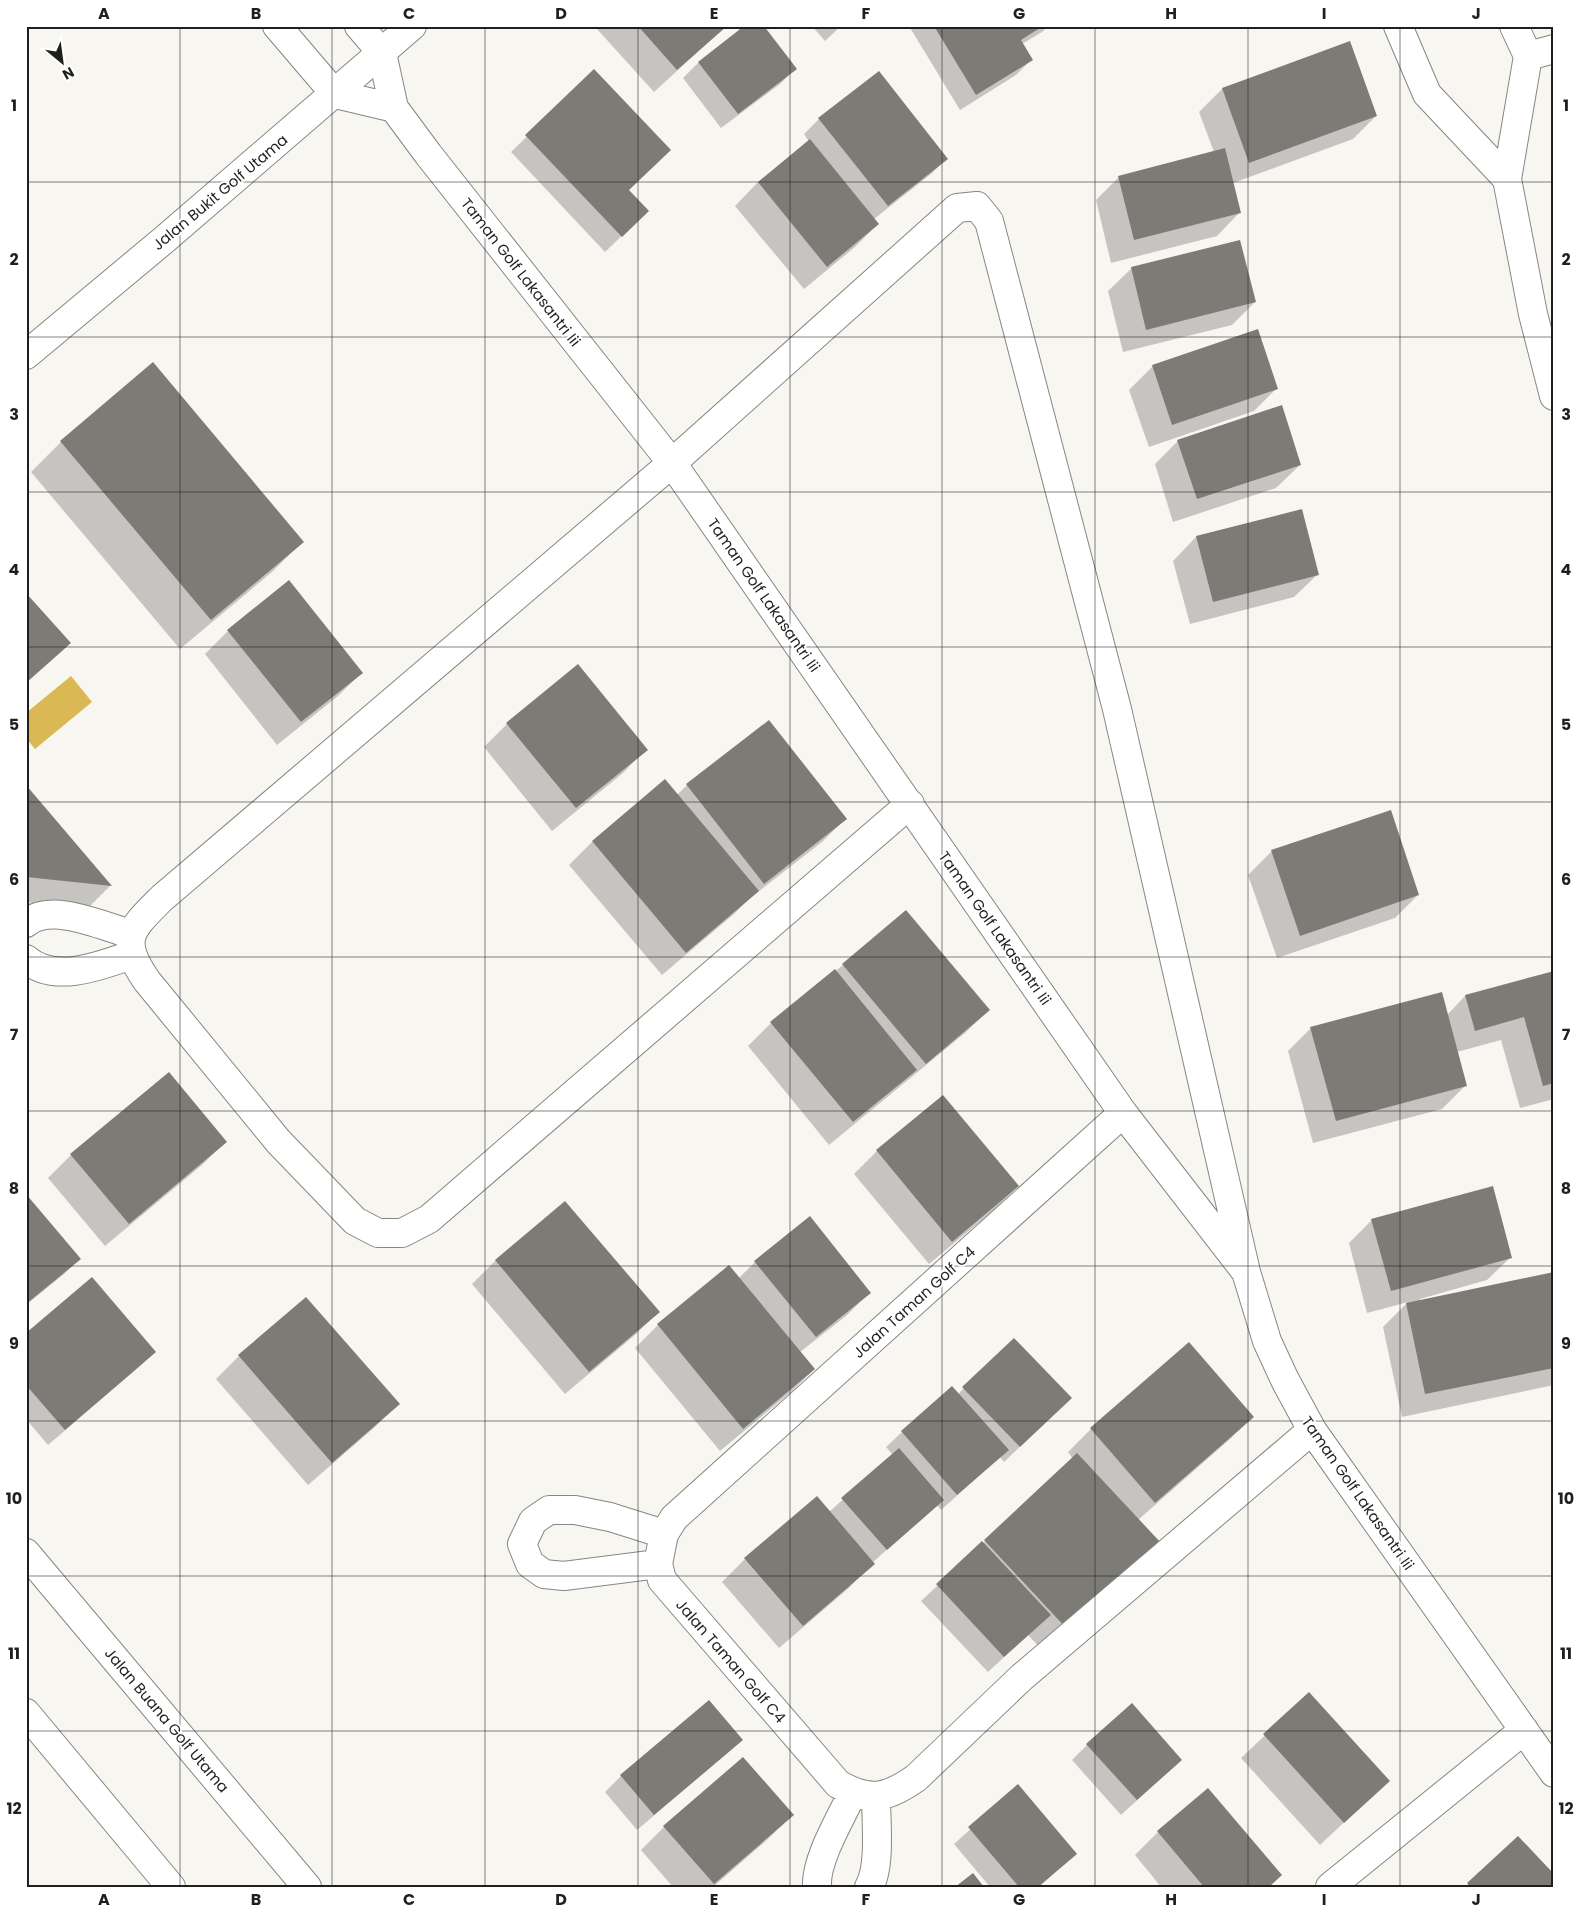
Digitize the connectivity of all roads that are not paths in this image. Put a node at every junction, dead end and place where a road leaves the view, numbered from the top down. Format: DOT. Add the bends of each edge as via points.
graph roads {
  1 [pos="277,26"];
  2 [pos="359,26"];
  3 [pos="412,26"];
  4 [pos="1398,26"];
  5 [pos="1514,26"];
  6 [pos="1554,49"];
  7 [pos="382,53"];
  8 [pos="1528,56"];
  9 [pos="335,94"];
  10 [pos="394,108"];
  11 [pos="1507,179"];
  12 [pos="1544,313"];
  13 [pos="26,355"];
  14 [pos="1554,396"];
  15 [pos="672,463"];
  16 [pos="910,804"];
  17 [pos="26,923"];
  18 [pos="131,944"];
  19 [pos="26,959"];
  20 [pos="1123,1113"];
  21 [pos="1246,1272"];
  22 [pos="1312,1430"];
  23 [pos="664,1534"];
  24 [pos="26,1553"];
  25 [pos="658,1564"];
  26 [pos="26,1713"];
  27 [pos="1524,1730"];
  28 [pos="1554,1773"];
  29 [pos="864,1795"];
  30 [pos="171,1887"];
  31 [pos="307,1887"];
  32 [pos="817,1887"];
  33 [pos="869,1887"];
  34 [pos="1330,1887"];
  1 -- 9 [label="street"];
  2 -- 7 [label="street"];
  3 -- 7 [label="street, Jalan Bukit Golf Utama"];
  4 -- 11 [label="street" via="1427,94"];
  5 -- 8 [label="street"];
  6 -- 8 [label="street"];
  7 -- 9 [label="street, Jalan Bukit Golf Utama"];
  7 -- 10 [label="street, Taman Golf Lakasantri Iii"];
  8 -- 11 [label="street"];
  9 -- 10 [label="street"];
  9 -- 13 [label="street, Jalan Bukit Golf Utama"];
  10 -- 15 [label="street, Taman Golf Lakasantri Iii"];
  11 -- 12 [label="street"];
  12 -- 14 [label="street"];
  15 -- 16 [label="street, Taman Golf Lakasantri Iii"];
  15 -- 18 [label="street" via="162,898 142,918"];
  15 -- 21 [label="street" via="957,208 977,206 989,221 1118,709"];
  16 -- 18 [label="street" via="430,1219 402,1233 378,1233 355,1221 278,1141 147,981"];
  16 -- 20 [label="street, Taman Golf Lakasantri Iii"];
  17 -- 18 [label="street" via="44,914 60,914"];
  18 -- 19 [label="street" via="102,965 74,970 50,972"];
  20 -- 21 [label="street, Taman Golf Lakasantri Iii"];
  20 -- 23 [label="street, Jalan Taman Golf C4" via="674,1518"];
  21 -- 22 [label="street, Taman Golf Lakasantri Iii" via="1267,1341"];
  22 -- 27 [label="street, Taman Golf Lakasantri Iii"];
  22 -- 29 [label="street" via="1022,1677 916,1778 898,1791"];
  23 -- 25 [label="street, Jalan Taman Golf C4"];
  23 -- 25 [label="street" via="610,1517 575,1510 549,1510 533,1521 522,1544 530,1564 544,1574 564,1576"];
  24 -- 31 [label="street, Jalan Buana Golf Utama"];
  25 -- 29 [label="street, Jalan Taman Golf C4" via="662,1580 675,1596 838,1784"];
  26 -- 30 [label="street"];
  27 -- 28 [label="street, Taman Golf Lakasantri Iii"];
  27 -- 34 [label="street"];
  29 -- 32 [label="street" via="821,1862 816,1876"];
  29 -- 33 [label="street" via="877,1855"];
}
